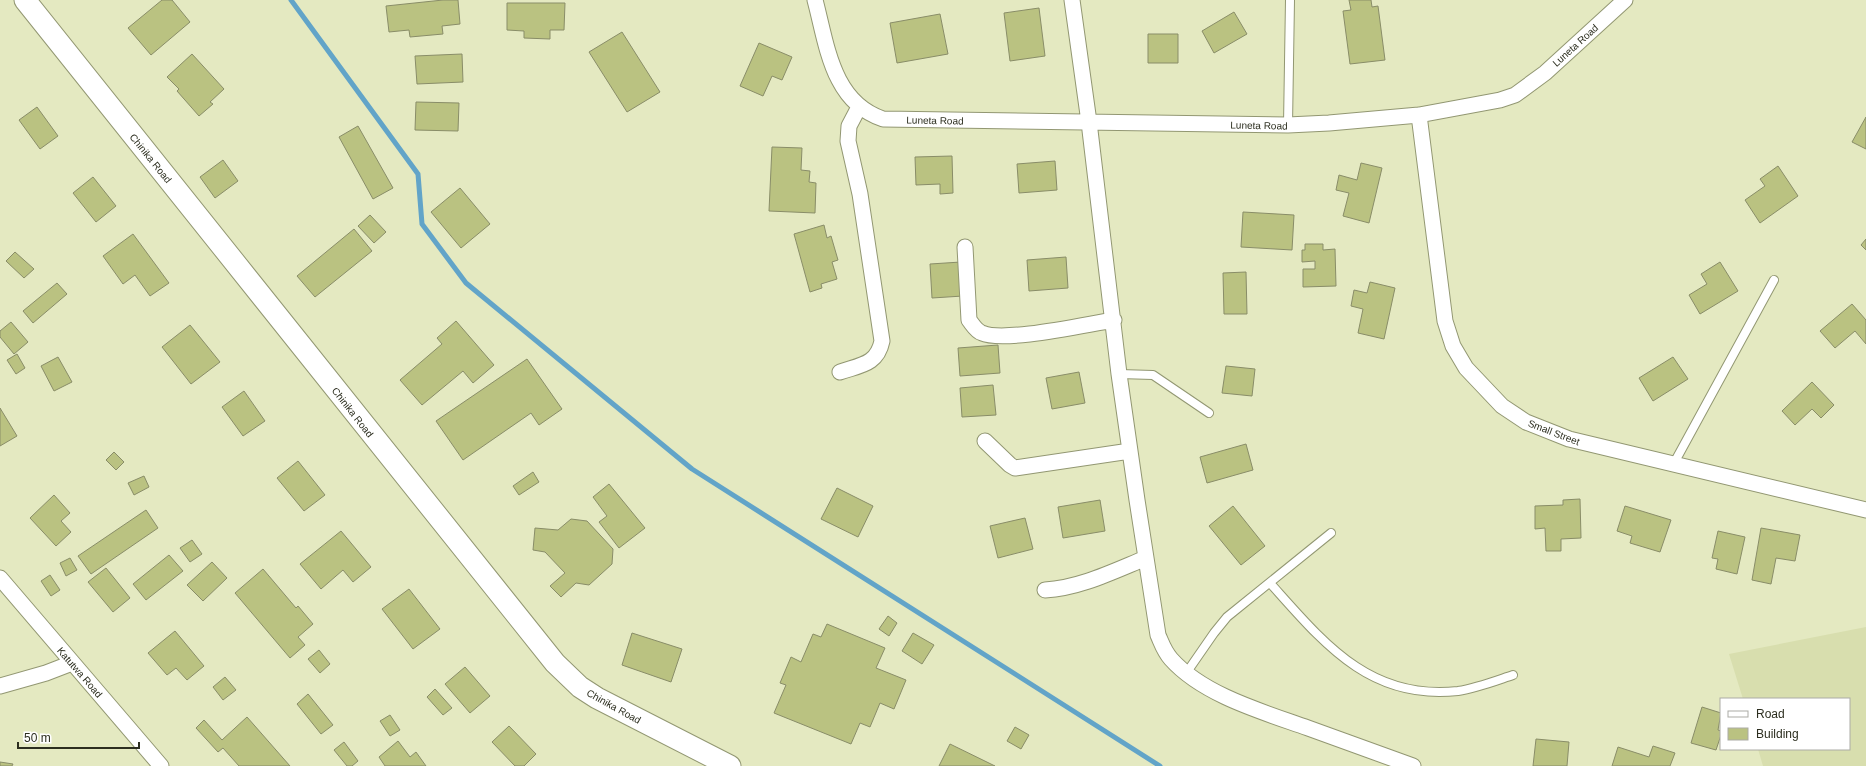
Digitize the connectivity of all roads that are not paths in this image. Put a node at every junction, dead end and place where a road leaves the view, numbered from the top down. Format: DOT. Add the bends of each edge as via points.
graph roads {
  1 [pos="25,0"];
  2 [pos="815,0"];
  3 [pos="1072,0"];
  4 [pos="1290,0"];
  5 [pos="1625,0"];
  6 [pos="859,107"];
  7 [pos="1419,114"];
  8 [pos="1089,122"];
  9 [pos="1288,125"];
  10 [pos="965,247"];
  11 [pos="1774,280"];
  12 [pos="1114,320"];
  13 [pos="840,372"];
  14 [pos="1119,374"];
  15 [pos="1209,413"];
  16 [pos="985,441"];
  17 [pos="1130,451"];
  18 [pos="1673,464"];
  19 [pos="1866,510"];
  20 [pos="1331,533"];
  21 [pos="1146,558"];
  22 [pos="0,578"];
  23 [pos="1270,583"];
  24 [pos="1045,590"];
  25 [pos="72,663"];
  26 [pos="1187,672"];
  27 [pos="1513,675"];
  28 [pos="0,686"];
  29 [pos="161,766"];
  30 [pos="730,766"];
  31 [pos="1413,766"];
  1 -- 30 [label="main road, Chinika Road" via="555,663 580,687 597,698"];
  2 -- 6 [label="street" via="838,79"];
  3 -- 8 [label="street"];
  4 -- 9 [label="lane"];
  5 -- 7 [label="street, Luneta Road" via="1545,73 1515,95"];
  6 -- 8 [label="street, Luneta Road" via="876,116 898,120"];
  6 -- 13 [label="street" via="849,126 848,141 860,194 882,341 876,357 870,362"];
  7 -- 9 [label="street, Luneta Road"];
  7 -- 18 [label="street, Small Street" via="1445,321 1453,346 1466,368 1502,406 1526,422 1569,439"];
  8 -- 9 [label="street, Luneta Road"];
  8 -- 12 [label="street"];
  10 -- 12 [label="street" via="969,320 981,333 992,336 1016,335"];
  11 -- 18 [label="lane"];
  12 -- 14 [label="street"];
  14 -- 15 [label="lane" via="1153,374"];
  14 -- 17 [label="street"];
  16 -- 17 [label="street" via="1015,468"];
  17 -- 21 [label="street"];
  18 -- 19 [label="street, Small Street"];
  20 -- 23 [label="lane"];
  21 -- 24 [label="street" via="1076,584"];
  21 -- 26 [label="street" via="1158,635 1172,660"];
  22 -- 25 [label="street, Katutwa Road"];
  23 -- 26 [label="lane" via="1221,623"];
  23 -- 27 [label="lane" via="1336,653 1368,674 1386,682 1402,688 1437,692 1473,688"];
  25 -- 28 [label="street"];
  25 -- 29 [label="street, Katutwa Road"];
  26 -- 31 [label="street" via="1231,699"];
}
